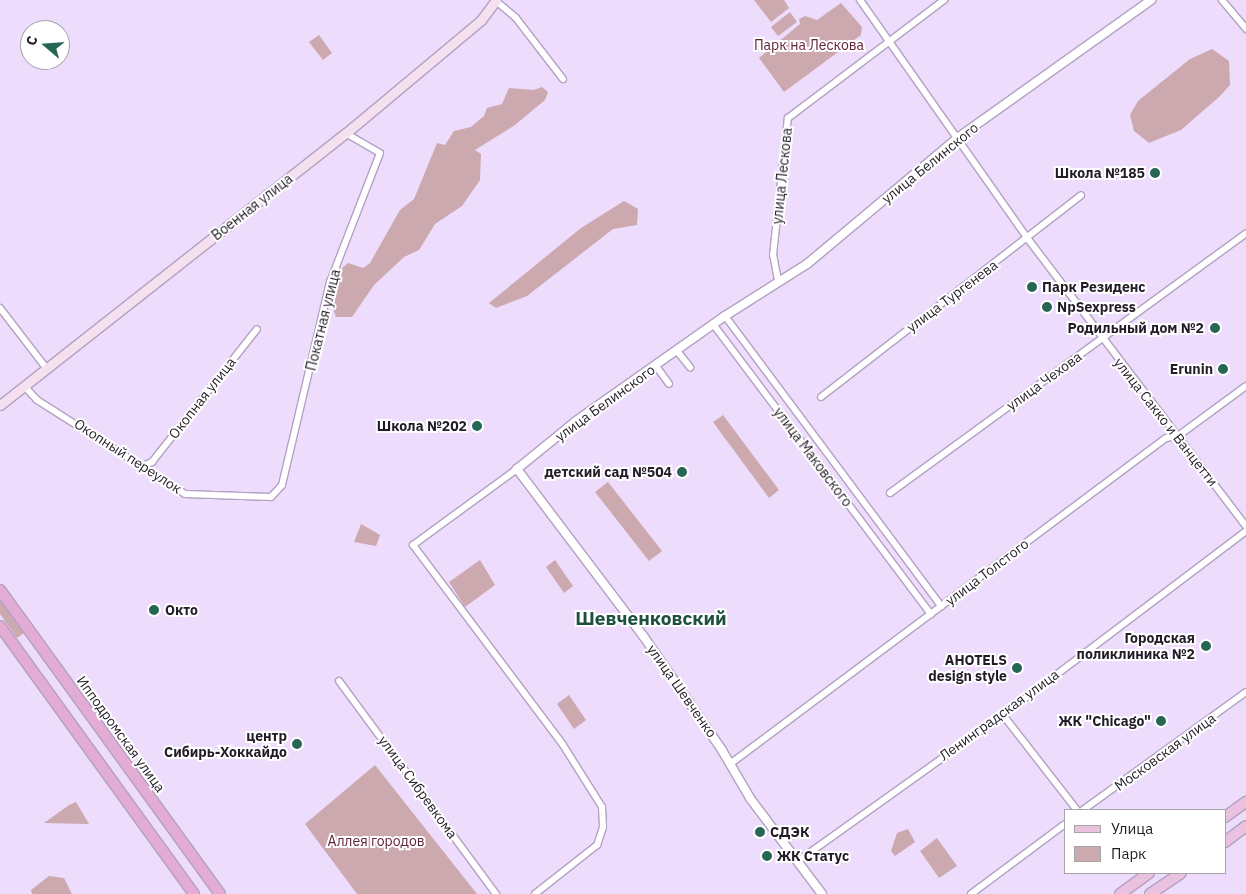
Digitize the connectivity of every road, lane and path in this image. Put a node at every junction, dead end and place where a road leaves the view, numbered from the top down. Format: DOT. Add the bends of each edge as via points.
graph roads {
  1 [pos="860,0"];
  2 [pos="944,0"];
  3 [pos="1151,0"];
  4 [pos="1222,0"];
  5 [pos="496,1"];
  6 [pos="1246,29"];
  7 [pos="889,41"];
  8 [pos="563,79"];
  9 [pos="346,132"];
  10 [pos="959,138"];
  11 [pos="1082,195"];
  12 [pos="1246,233"];
  13 [pos="1028,239"];
  14 [pos="778,280"];
  15 [pos="0,308"];
  16 [pos="725,316"];
  17 [pos="713,324"];
  18 [pos="257,329"];
  19 [pos="1102,339"];
  20 [pos="677,351"];
  21 [pos="656,366"];
  22 [pos="690,368"];
  23 [pos="47,369"];
  24 [pos="669,384"];
  25 [pos="1246,386"];
  26 [pos="25,387"];
  27 [pos="821,397"];
  28 [pos="0,405"];
  29 [pos="1178,436"];
  30 [pos="145,465"];
  31 [pos="517,469"];
  32 [pos="890,493"];
  33 [pos="272,497"];
  34 [pos="1246,526"];
  35 [pos="1246,531"];
  36 [pos="0,590"];
  37 [pos="941,606"];
  38 [pos="931,614"];
  39 [pos="0,626"];
  40 [pos="338,681"];
  41 [pos="1246,692"];
  42 [pos="1003,715"];
  43 [pos="730,764"];
  44 [pos="1246,802"];
  45 [pos="1076,809"];
  46 [pos="1084,809"];
  47 [pos="1226,816"];
  48 [pos="1064,825"];
  49 [pos="1246,826"];
  50 [pos="1226,841"];
  51 [pos="798,861"];
  52 [pos="1149,874"];
  53 [pos="1180,874"];
  54 [pos="194,894"];
  55 [pos="220,894"];
  56 [pos="496,894"];
  57 [pos="535,894"];
  58 [pos="822,894"];
  59 [pos="971,894"];
  60 [pos="1120,894"];
  61 [pos="1150,894"];
  1 -- 7 [label="street, улица Сакко и Ванцетти"];
  2 -- 7 [label="street, улица Лескова"];
  3 -- 10 [label="street, улица Белинского"];
  4 -- 6 [label="street"];
  5 -- 8 [label="street" via="516,18"];
  5 -- 9 [label="main road, Военная улица" via="481,20"];
  7 -- 10 [label="street, улица Сакко и Ванцетти"];
  7 -- 14 [label="street, улица Лескова" via="788,118 773,255"];
  9 -- 23 [label="main road, Военная улица"];
  9 -- 33 [label="street, Покатная улица" via="380,153 330,282 282,485"];
  10 -- 13 [label="street, улица Сакко и Ванцетти"];
  10 -- 14 [label="street, улица Белинского" via="807,264"];
  11 -- 13 [label="street, улица Тургенева"];
  12 -- 19 [label="street, улица Чехова"];
  13 -- 19 [label="street, улица Сакко и Ванцетти"];
  13 -- 27 [label="street, улица Тургенева"];
  14 -- 16 [label="street, улица Белинского"];
  15 -- 23 [label="street"];
  16 -- 17 [label="street, улица Белинского"];
  16 -- 37 [label="street"];
  17 -- 20 [label="street, улица Белинского"];
  17 -- 38 [label="street, улица Маковского"];
  18 -- 30 [label="street, Окопная улица" via="152,462"];
  19 -- 29 [label="street, улица Сакко и Ванцетти"];
  19 -- 32 [label="street, улица Чехова"];
  20 -- 21 [label="street, улица Белинского"];
  20 -- 22 [label="street"];
  21 -- 24 [label="street"];
  21 -- 31 [label="street, улица Белинского" via="576,421"];
  23 -- 26 [label="main road, Военная улица"];
  25 -- 29 [label="street, улица Толстого"];
  26 -- 28 [label="main road, Военная улица"];
  26 -- 30 [label="street, Окопный переулок" via="37,400"];
  29 -- 34 [label="street, улица Сакко и Ванцетти"];
  29 -- 37 [label="street, улица Толстого" via="1166,438"];
  30 -- 33 [label="street, Окопный переулок" via="185,494"];
  31 -- 43 [label="street, улица Шевченко" via="644,637"];
  31 -- 57 [label="street, улица Белинского" via="413,545 563,745 602,807 603,826 596,845"];
  35 -- 42 [label="street, Ленинградская улица"];
  36 -- 55 [label="highway, Ипподромская улица"];
  37 -- 38 [label="street, улица Толстого"];
  38 -- 43 [label="street, улица Толстого"];
  39 -- 54 [label="highway"];
  40 -- 56 [label="street, улица Сибревкома"];
  41 -- 46 [label="street, Московская улица"];
  42 -- 45 [label="street"];
  42 -- 51 [label="street, Ленинградская улица"];
  43 -- 51 [label="street, улица Шевченко" via="750,798"];
  44 -- 47 [label="main road"];
  48 -- 59 [label="street"];
  49 -- 50 [label="main road"];
  51 -- 58 [label="street, улица Шевченко"];
  52 -- 60 [label="main road"];
  53 -- 61 [label="main road"];
}
